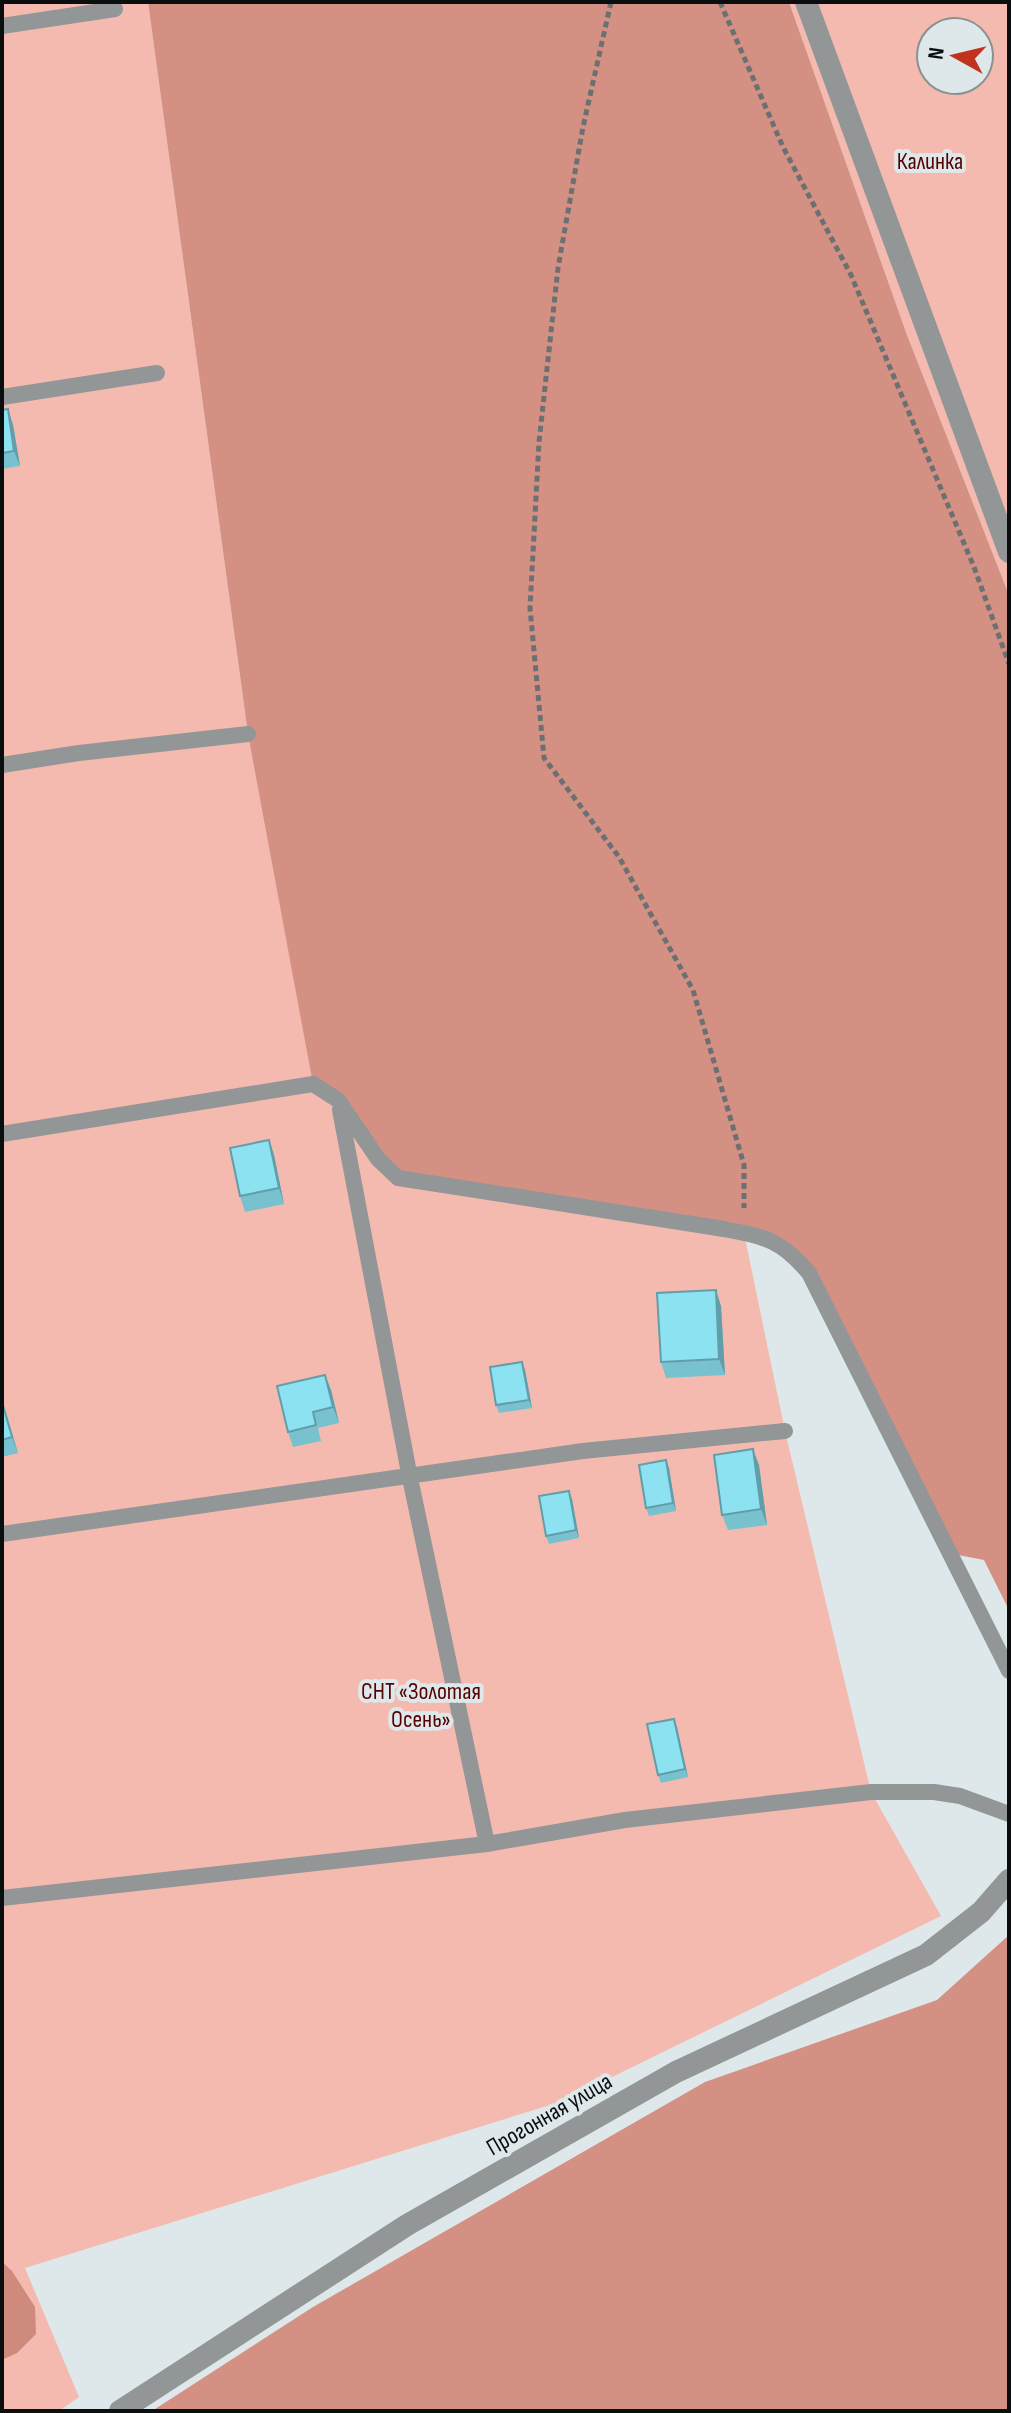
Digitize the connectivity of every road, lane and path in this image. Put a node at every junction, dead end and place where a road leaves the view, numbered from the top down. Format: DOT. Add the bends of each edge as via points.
graph roads {
  1 [pos="611,2"];
  2 [pos="720,2"];
  3 [pos="806,2"];
  4 [pos="115,9"];
  5 [pos="2,26"];
  6 [pos="157,373"];
  7 [pos="2,397"];
  8 [pos="1009,552"];
  9 [pos="1009,664"];
  10 [pos="248,734"];
  11 [pos="2,765"];
  12 [pos="338,1100"];
  13 [pos="2,1134"];
  14 [pos="744,1233"];
  15 [pos="785,1431"];
  16 [pos="410,1478"];
  17 [pos="2,1534"];
  18 [pos="1009,1671"];
  19 [pos="1009,1814"];
  20 [pos="487,1844"];
  21 [pos="1009,1880"];
  22 [pos="2,1898"];
  23 [pos="120,2411"];
  1 -- 14 [label="path" via="558,268 539,442 530,608 544,758 619,857 693,990 744,1165"];
  2 -- 9 [label="path" via="783,147 851,275 974,567"];
  3 -- 8 [label="street"];
  4 -- 5 [label="lane"];
  6 -- 7 [label="lane"];
  10 -- 11 [label="lane"];
  12 -- 13 [label="lane" via="313,1084"];
  12 -- 14 [label="lane" via="378,1159 398,1178"];
  12 -- 16 [label="lane"];
  14 -- 18 [label="lane" via="790,1251 809,1273"];
  15 -- 16 [label="lane" via="583,1451"];
  16 -- 17 [label="lane"];
  16 -- 20 [label="lane"];
  19 -- 20 [label="lane" via="960,1796 871,1792 625,1820"];
  20 -- 22 [label="lane"];
  21 -- 23 [label="street, Прогонная улица" via="981,1912 926,1955 676,2072 407,2225"];
}
